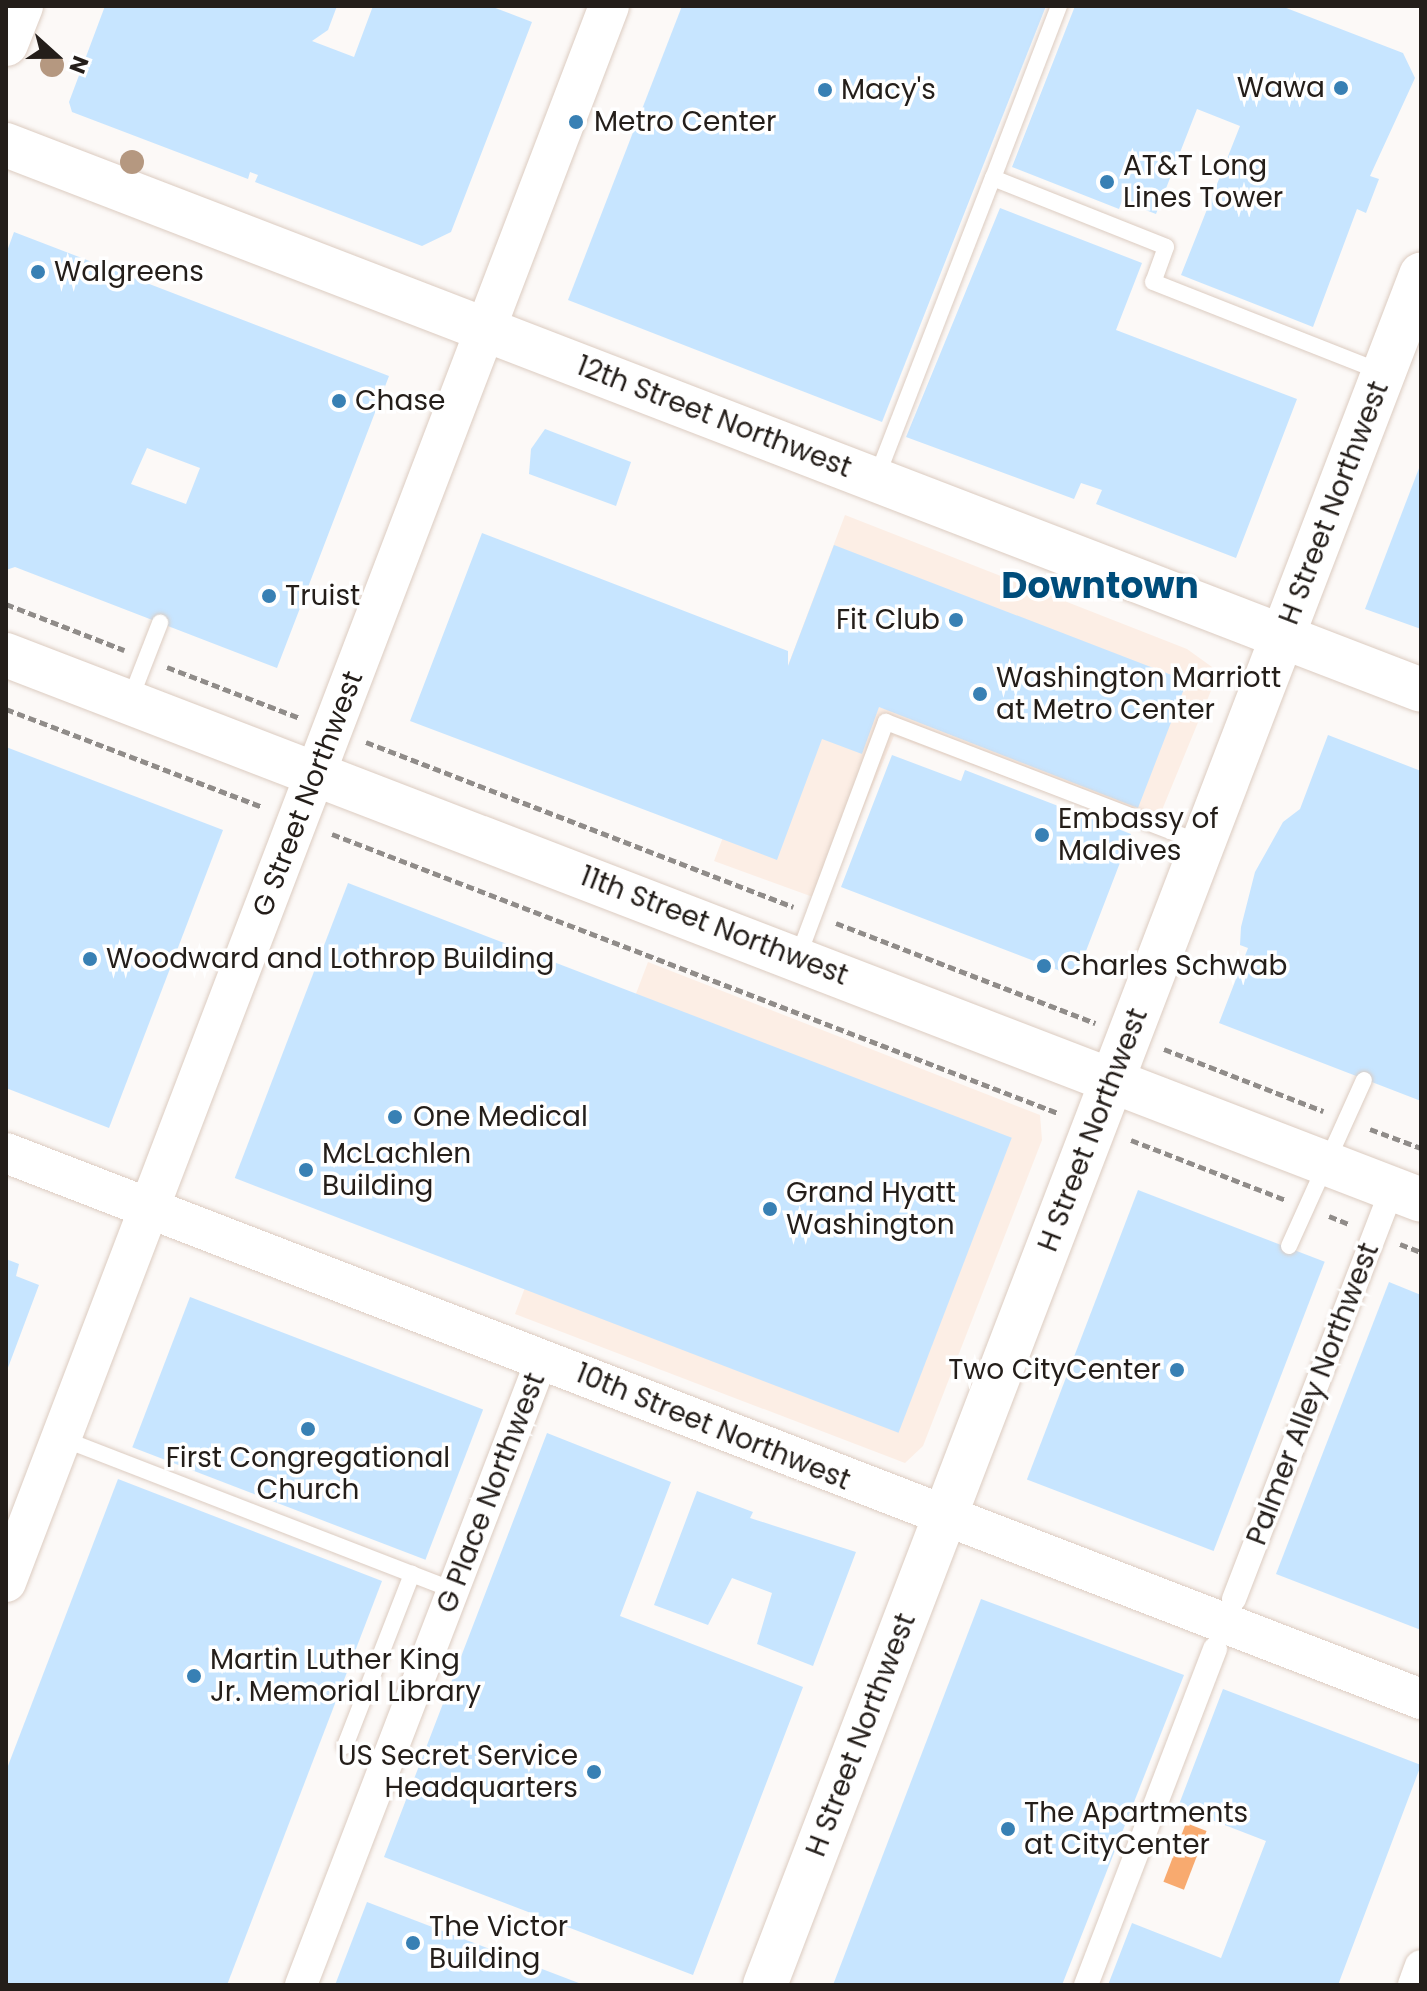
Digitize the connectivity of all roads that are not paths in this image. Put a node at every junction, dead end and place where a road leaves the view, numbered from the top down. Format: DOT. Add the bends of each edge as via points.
graph roads {
  1 [pos="21,6"];
  2 [pos="609,6"];
  3 [pos="1059,6"];
  4 [pos="6,44"];
  5 [pos="6,145"];
  6 [pos="993,178"];
  7 [pos="1421,275"];
  8 [pos="486,330"];
  9 [pos="1383,373"];
  10 [pos="875,480"];
  11 [pos="160,623"];
  12 [pos="1282,637"];
  13 [pos="6,655"];
  14 [pos="1421,690"];
  15 [pos="129,702"];
  16 [pos="317,773"];
  17 [pos="1203,844"];
  18 [pos="798,958"];
  19 [pos="1364,1080"];
  20 [pos="1112,1081"];
  21 [pos="6,1153"];
  22 [pos="1321,1162"];
  23 [pos="1407,1195"];
  24 [pos="148,1207"];
  25 [pos="1289,1246"];
  26 [pos="542,1359"];
  27 [pos="61,1438"];
  28 [pos="945,1517"];
  29 [pos="412,1574"];
  30 [pos="6,1582"];
  31 [pos="453,1590"];
  32 [pos="1234,1599"];
  33 [pos="1215,1649"];
  34 [pos="1421,1699"];
  35 [pos="345,1746"];
  36 [pos="1421,1966"];
  37 [pos="301,1985"];
  38 [pos="765,1985"];
  39 [pos="1086,1985"];
  40 [pos="1414,1985"];
  1 -- 4 [label="main road"];
  2 -- 8 [label="street, G Street Northwest"];
  3 -- 6 [label="lane"];
  5 -- 8 [label="main road, 12th Street Northwest"];
  6 -- 9 [label="lane" via="1166,247 1153,282"];
  6 -- 10 [label="lane"];
  7 -- 9 [label="main road, H Street Northwest"];
  8 -- 10 [label="main road, 12th Street Northwest"];
  8 -- 16 [label="street, G Street Northwest"];
  9 -- 12 [label="main road, H Street Northwest"];
  10 -- 12 [label="main road, 12th Street Northwest"];
  11 -- 15 [label="lane"];
  12 -- 14 [label="main road, 12th Street Northwest"];
  12 -- 17 [label="main road, H Street Northwest"];
  13 -- 15 [label="main road, 11th Street Northwest"];
  15 -- 16 [label="main road, 11th Street Northwest"];
  16 -- 18 [label="main road, 11th Street Northwest"];
  16 -- 24 [label="street, G Street Northwest"];
  17 -- 18 [label="lane" via="886,722"];
  17 -- 20 [label="main road, H Street Northwest"];
  18 -- 20 [label="main road, 11th Street Northwest"];
  19 -- 22 [label="lane"];
  20 -- 22 [label="main road, 11th Street Northwest"];
  20 -- 28 [label="main road, H Street Northwest"];
  21 -- 24 [label="street, 10th Street Northwest"];
  22 -- 23 [label="main road, 11th Street Northwest"];
  22 -- 25 [label="lane"];
  23 -- 32 [label="street, Palmer Alley Northwest"];
  24 -- 26 [label="street, 10th Street Northwest"];
  24 -- 27 [label="street, G Street Northwest"];
  26 -- 28 [label="street, 10th Street Northwest"];
  26 -- 31 [label="street, G Place Northwest"];
  27 -- 29 [label="lane"];
  27 -- 30 [label="street, G Street Northwest"];
  28 -- 34 [label="street, 10th Street Northwest"];
  28 -- 38 [label="main road, H Street Northwest"];
  29 -- 31 [label="lane"];
  29 -- 35 [label="lane"];
  31 -- 37 [label="street, G Place Northwest"];
  33 -- 39 [label="street"];
  36 -- 40 [label="street"];
}
